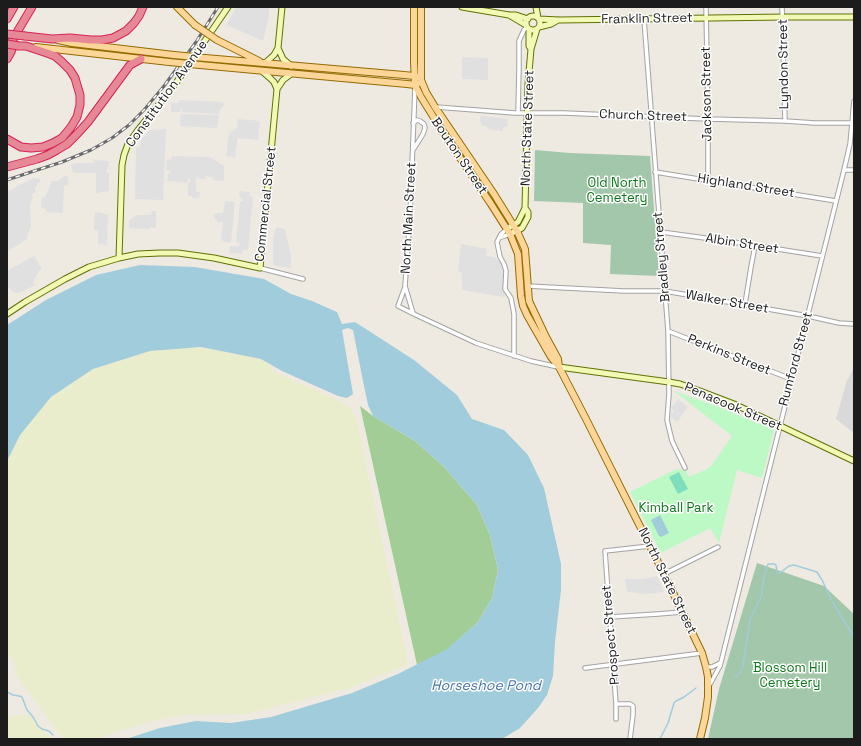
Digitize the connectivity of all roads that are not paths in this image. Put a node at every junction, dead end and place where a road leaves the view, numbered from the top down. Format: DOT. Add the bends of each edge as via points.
graph roads {
  1 [pos="32,7"];
  2 [pos="143,7"];
  3 [pos="177,7"];
  4 [pos="228,7"];
  5 [pos="282,7"];
  6 [pos="414,7"];
  7 [pos="421,7"];
  8 [pos="462,7"];
  9 [pos="535,7"];
  10 [pos="706,7"];
  11 [pos="782,7"];
  12 [pos="509,15"];
  13 [pos="529,17"];
  14 [pos="783,17"];
  15 [pos="706,18"];
  16 [pos="854,18"];
  17 [pos="538,19"];
  18 [pos="644,19"];
  19 [pos="559,20"];
  20 [pos="527,27"];
  21 [pos="538,28"];
  22 [pos="18,30"];
  23 [pos="7,34"];
  24 [pos="52,39"];
  25 [pos="7,44"];
  26 [pos="23,46"];
  27 [pos="278,48"];
  28 [pos="7,49"];
  29 [pos="531,49"];
  30 [pos="7,59"];
  31 [pos="141,59"];
  32 [pos="264,63"];
  33 [pos="291,66"];
  34 [pos="262,71"];
  35 [pos="291,74"];
  36 [pos="414,76"];
  37 [pos="421,80"];
  38 [pos="415,85"];
  39 [pos="277,89"];
  40 [pos="854,101"];
  41 [pos="435,107"];
  42 [pos="527,112"];
  43 [pos="518,113"];
  44 [pos="652,116"];
  45 [pos="708,119"];
  46 [pos="785,121"];
  47 [pos="852,123"];
  48 [pos="413,124"];
  49 [pos="7,139"];
  50 [pos="413,151"];
  51 [pos="7,167"];
  52 [pos="844,170"];
  53 [pos="854,170"];
  54 [pos="655,172"];
  55 [pos="708,180"];
  56 [pos="836,201"];
  57 [pos="515,228"];
  58 [pos="508,231"];
  59 [pos="661,232"];
  60 [pos="756,246"];
  61 [pos="822,256"];
  62 [pos="119,258"];
  63 [pos="260,268"];
  64 [pos="303,279"];
  65 [pos="405,286"];
  66 [pos="527,286"];
  67 [pos="665,291"];
  68 [pos="745,304"];
  69 [pos="7,314"];
  70 [pos="413,314"];
  71 [pos="808,316"];
  72 [pos="854,324"];
  73 [pos="668,331"];
  74 [pos="514,356"];
  75 [pos="559,367"];
  76 [pos="791,379"];
  77 [pos="669,382"];
  78 [pos="779,426"];
  79 [pos="854,461"];
  80 [pos="685,468"];
  81 [pos="650,546"];
  82 [pos="718,547"];
  83 [pos="664,574"];
  84 [pos="682,612"];
  85 [pos="610,617"];
  86 [pos="702,653"];
  87 [pos="720,663"];
  88 [pos="613,664"];
  89 [pos="706,667"];
  90 [pos="585,668"];
  91 [pos="708,689"];
  92 [pos="616,704"];
  93 [pos="616,719"];
  94 [pos="630,739"];
  95 [pos="700,739"];
  1 -- 22 [label="highway"];
  2 -- 24 [label="highway" via="134,24 113,38"];
  3 -- 32 [label="main road, bridge" via="195,25 217,40"];
  4 -- 62 [label="street, Constitution Avenue" via="176,83 128,144 122,165"];
  5 -- 27 [label="street"];
  6 -- 36 [label="main road"];
  7 -- 37 [label="main road"];
  8 -- 12 [label="street"];
  9 -- 13 [label="street"];
  9 -- 17 [label="street"];
  10 -- 15 [label="street, Jackson Street"];
  11 -- 14 [label="street, Lyndon Street"];
  12 -- 13 [label="street"];
  12 -- 20 [label="street"];
  13 -- 17 [label="street"];
  13 -- 20 [label="street" via="526,20"];
  14 -- 15 [label="street, Franklin Street"];
  14 -- 16 [label="street, Franklin Street"];
  14 -- 46 [label="street, Lyndon Street"];
  15 -- 18 [label="street, Franklin Street"];
  15 -- 45 [label="street, Jackson Street"];
  17 -- 19 [label="street, Franklin Street"];
  17 -- 21 [label="street"];
  18 -- 19 [label="street, Franklin Street"];
  18 -- 44 [label="street, Bradley Street"];
  19 -- 21 [label="street, Franklin Street"];
  20 -- 21 [label="street" via="533,30"];
  20 -- 29 [label="street, North State Street"];
  20 -- 43 [label="street" via="519,40"];
  21 -- 29 [label="street, North State Street"];
  22 -- 28 [label="highway"];
  22 -- 30 [label="highway"];
  23 -- 24 [label="highway, bridge"];
  24 -- 32 [label="main road, bridge" via="174,55"];
  25 -- 26 [label="highway, bridge"];
  26 -- 31 [label="main road"];
  26 -- 49 [label="highway" via="53,55 70,70 79,90 79,108 71,128 53,143 31,148"];
  27 -- 32 [label="street"];
  27 -- 33 [label="street" via="282,58"];
  29 -- 42 [label="street, North State Street"];
  31 -- 34 [label="main road, bridge"];
  31 -- 51 [label="highway" via="130,65 88,122 67,144 48,155"];
  32 -- 33 [label="main road"];
  33 -- 36 [label="main road"];
  34 -- 35 [label="main road"];
  34 -- 39 [label="street" via="274,82"];
  35 -- 38 [label="main road"];
  35 -- 39 [label="street"];
  36 -- 37 [label="main road"];
  36 -- 38 [label="main road, Bouton Street"];
  37 -- 38 [label="main road"];
  37 -- 41 [label="main road, Bouton Street"];
  38 -- 48 [label="street, North Main Street"];
  38 -- 58 [label="main road, Bouton Street"];
  39 -- 63 [label="street, Commercial Street"];
  40 -- 47 [label="street, Rumford Street"];
  41 -- 43 [label="street, Church Street"];
  41 -- 57 [label="main road, Bouton Street"];
  42 -- 43 [label="street, Church Street"];
  42 -- 44 [label="street, Church Street"];
  42 -- 57 [label="street, North State Street" via="525,208 528,217 522,228"];
  44 -- 45 [label="street, Church Street"];
  44 -- 54 [label="street, Bradley Street"];
  45 -- 46 [label="street, Church Street"];
  45 -- 55 [label="street, Jackson Street"];
  46 -- 47 [label="street, Church Street"];
  47 -- 52 [label="street, Rumford Street"];
  48 -- 50 [label="street, North Main Street"];
  48 -- 50 [label="street, North Main Street" via="420,120 425,128"];
  50 -- 65 [label="street, North Main Street"];
  52 -- 53 [label="street"];
  52 -- 56 [label="street, Rumford Street"];
  54 -- 55 [label="street, Highland Street"];
  54 -- 59 [label="street, Bradley Street"];
  55 -- 56 [label="street, Highland Street"];
  56 -- 61 [label="street, Rumford Street"];
  57 -- 58 [label="street"];
  57 -- 66 [label="main road, North State Street" via="525,249"];
  58 -- 74 [label="street" via="497,242 506,271 505,289 511,298 514,314"];
  58 -- 75 [label="main road, North State Street" via="518,254 520,285 527,315"];
  59 -- 60 [label="street, Albin Street"];
  59 -- 67 [label="street, Bradley Street"];
  60 -- 61 [label="street, Albin Street"];
  60 -- 68 [label="street"];
  61 -- 71 [label="street, Rumford Street"];
  62 -- 63 [label="street, Commercial Street" via="138,254 178,253"];
  62 -- 69 [label="street, Commercial Street" via="89,267"];
  63 -- 64 [label="street"];
  65 -- 70 [label="street, North Main Street"];
  65 -- 70 [label="street, North Main Street" via="398,306"];
  66 -- 67 [label="street, Walker Street"];
  66 -- 75 [label="main road, North State Street" via="529,301 558,359"];
  67 -- 68 [label="street, Walker Street"];
  67 -- 73 [label="street, Bradley Street"];
  68 -- 71 [label="street, Walker Street"];
  70 -- 74 [label="street"];
  71 -- 72 [label="street, Walker Street"];
  71 -- 76 [label="street, Rumford Street"];
  73 -- 76 [label="street, Perkins Street"];
  73 -- 77 [label="street, Bradley Street"];
  74 -- 75 [label="street"];
  75 -- 77 [label="street, Penacook Street"];
  75 -- 81 [label="main road, North State Street"];
  76 -- 78 [label="street, Rumford Street"];
  77 -- 78 [label="street, Penacook Street" via="722,399"];
  77 -- 80 [label="street, Bradley Street" via="668,425 672,441"];
  78 -- 79 [label="street, Penacook Street"];
  78 -- 87 [label="street, Rumford Street"];
  81 -- 83 [label="main road, North State Street"];
  81 -- 85 [label="street, Prospect Street" via="605,550"];
  82 -- 83 [label="street"];
  83 -- 84 [label="main road, North State Street"];
  84 -- 85 [label="street"];
  84 -- 86 [label="main road, North State Street"];
  85 -- 88 [label="street, Prospect Street"];
  86 -- 88 [label="street"];
  86 -- 89 [label="main road, North State Street"];
  87 -- 89 [label="street"];
  87 -- 91 [label="street, Rumford Street"];
  88 -- 90 [label="street"];
  88 -- 92 [label="street, Prospect Street"];
  89 -- 91 [label="main road, North State Street"];
  91 -- 95 [label="main road, North State Street"];
  92 -- 93 [label="street, Prospect Street"];
  92 -- 94 [label="street" via="632,706"];
}
